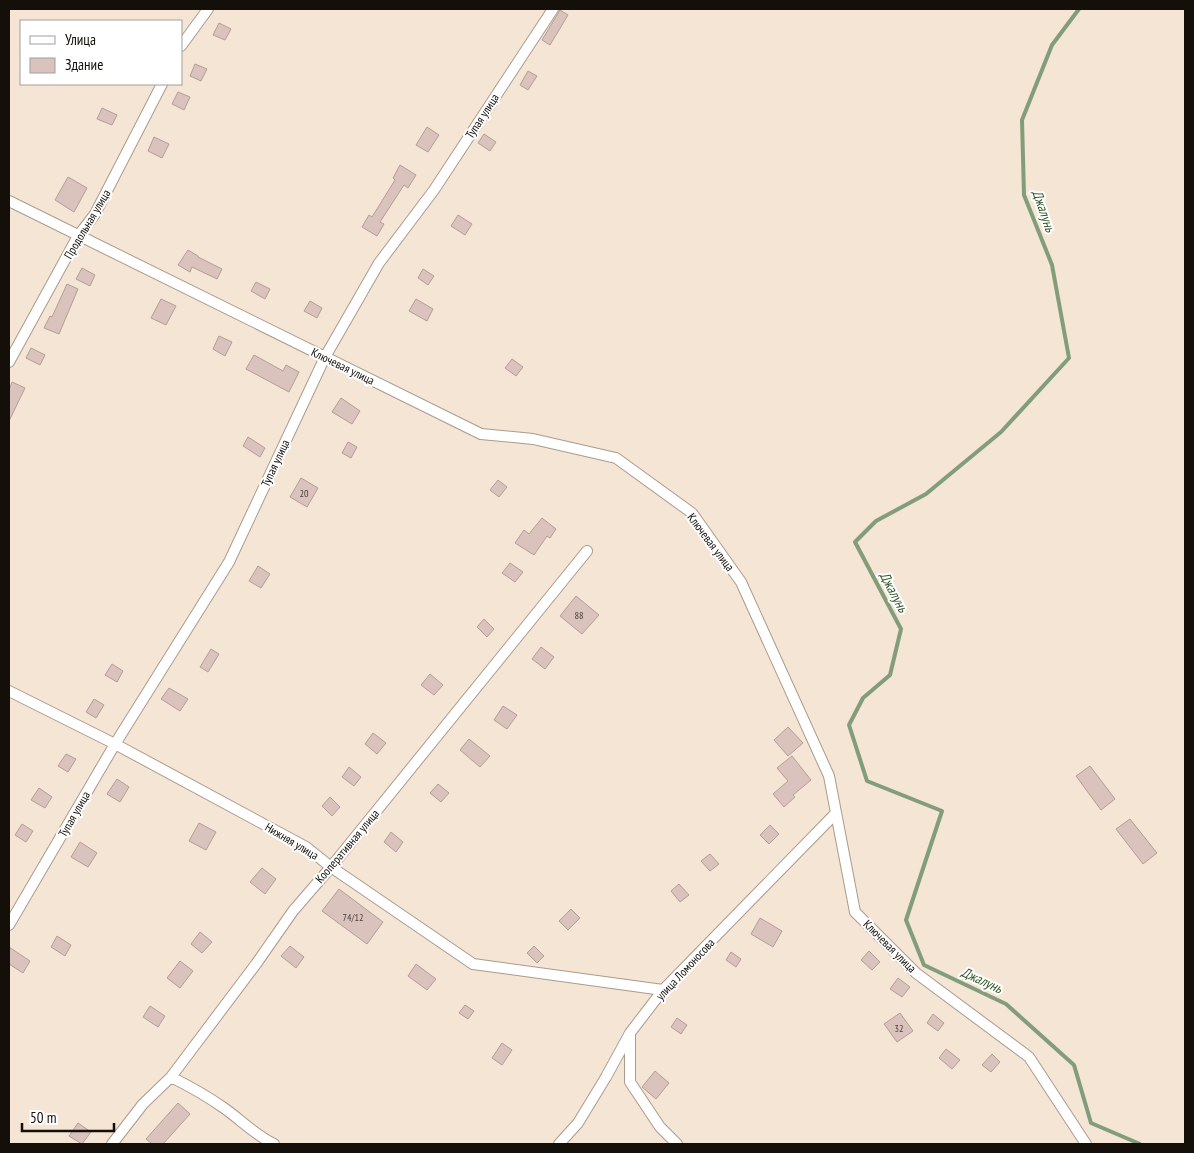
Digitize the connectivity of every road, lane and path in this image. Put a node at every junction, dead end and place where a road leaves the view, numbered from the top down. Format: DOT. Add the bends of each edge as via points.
graph roads {
  1 [pos="208,9"];
  2 [pos="553,9"];
  3 [pos="182,45"];
  4 [pos="161,85"];
  5 [pos="9,201"];
  6 [pos="78,236"];
  7 [pos="325,357"];
  8 [pos="9,362"];
  9 [pos="587,551"];
  10 [pos="9,691"];
  11 [pos="115,744"];
  12 [pos="836,814"];
  13 [pos="331,867"];
  14 [pos="9,925"];
  15 [pos="663,990"];
  16 [pos="630,1033"];
  17 [pos="170,1077"];
  18 [pos="112,1144"];
  19 [pos="274,1144"];
  20 [pos="559,1144"];
  21 [pos="678,1144"];
  22 [pos="1086,1144"];
  1 -- 3 [label="street"];
  2 -- 7 [label="street, Тупая улица" via="434,190 379,263"];
  4 -- 6 [label="street, Продольная улица" via="95,214"];
  5 -- 6 [label="street, Ключевая улица"];
  6 -- 7 [label="street, Ключевая улица"];
  6 -- 8 [label="street, Продольная улица"];
  7 -- 11 [label="street, Тупая улица" via="229,562"];
  7 -- 12 [label="street, Ключевая улица" via="481,434 533,439 616,458 692,513 741,582 829,776"];
  9 -- 13 [label="street, Кооперативная улица"];
  10 -- 11 [label="street, Нижняя улица"];
  11 -- 13 [label="street, Нижняя улица" via="306,847"];
  11 -- 14 [label="street, Тупая улица"];
  12 -- 15 [label="street, улица Ломоносова"];
  12 -- 22 [label="street, Ключевая улица" via="856,912 916,973 1028,1057"];
  13 -- 15 [label="street, Нижняя улица" via="473,964"];
  13 -- 17 [label="street, Кооперативная улица" via="293,911"];
  15 -- 16 [label="street, улица Ломоносова"];
  16 -- 20 [label="street, улица Ломоносова" via="578,1122"];
  16 -- 21 [label="street" via="630,1082 660,1127"];
  17 -- 18 [label="street, Кооперативная улица" via="143,1104"];
  17 -- 19 [label="street" via="224,1107"];
}
